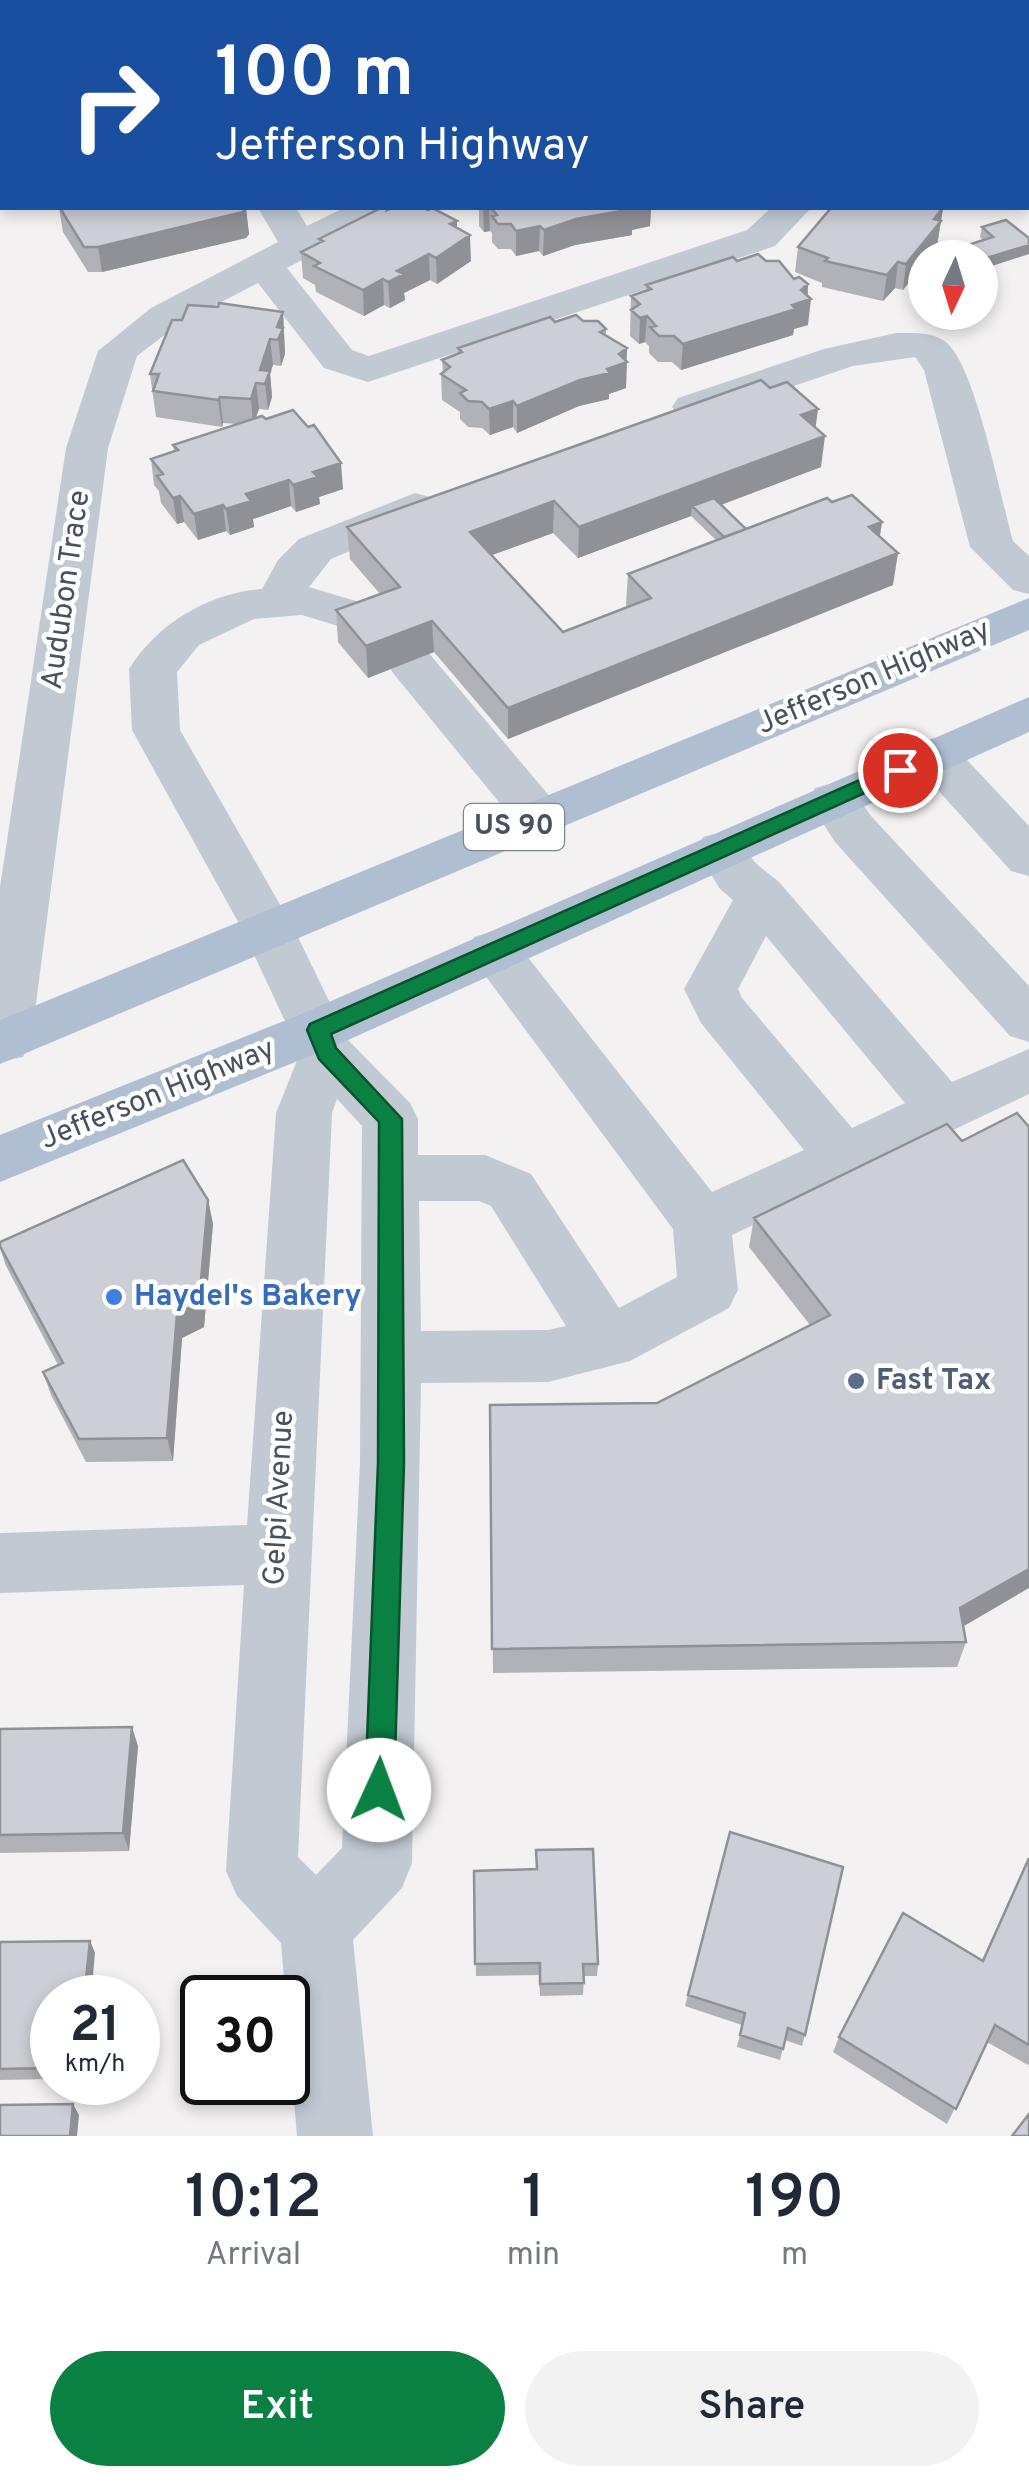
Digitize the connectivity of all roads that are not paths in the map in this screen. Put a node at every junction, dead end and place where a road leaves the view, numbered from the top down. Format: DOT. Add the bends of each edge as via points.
graph roads {
  1 [pos="277,210"];
  2 [pos="368,210"];
  3 [pos="790,210"];
  4 [pos="283,256"];
  5 [pos="662,418"];
  6 [pos="446,495"];
  7 [pos="1029,580"];
  8 [pos="279,602"];
  9 [pos="1029,613"];
  10 [pos="1029,713"];
  11 [pos="934,755"];
  12 [pos="833,800"];
  13 [pos="539,817"];
  14 [pos="721,850"];
  15 [pos="1029,858"];
  16 [pos="761,895"];
  17 [pos="268,929"];
  18 [pos="493,951"];
  19 [pos="1029,1022"];
  20 [pos="322,1041"];
  21 [pos="2,1042"];
  22 [pos="1029,1070"];
  23 [pos="943,1110"];
  24 [pos="843,1157"];
  25 [pos="0,1159"];
  26 [pos="390,1178"];
  27 [pos="702,1222"];
  28 [pos="609,1343"];
  29 [pos="391,1357"];
  30 [pos="278,1554"];
  31 [pos="0,1563"];
  32 [pos="316,1926"];
  33 [pos="334,2136"];
  1 -- 4 [label="street"];
  2 -- 4 [label="street, Audubon Trace"];
  3 -- 4 [label="street" via="760,238 368,370 338,359"];
  4 -- 21 [label="street, Audubon Trace" via="165,316 118,351 87,448"];
  5 -- 7 [label="street" via="824,362 923,344 945,370 992,547"];
  6 -- 8 [label="street" via="314,550 294,570"];
  8 -- 13 [label="street" via="304,600 396,644"];
  8 -- 17 [label="street" via="246,606 183,634 154,669 156,730"];
  9 -- 13 [label="main road, Jefferson Highway / US 90"];
  10 -- 11 [label="main road, Jefferson Highway"];
  11 -- 12 [label="main road, Jefferson Highway"];
  11 -- 15 [label="street"];
  12 -- 14 [label="main road, Jefferson Highway"];
  12 -- 19 [label="street"];
  13 -- 17 [label="main road, Jefferson Highway / US 90"];
  14 -- 16 [label="street"];
  14 -- 18 [label="main road, Jefferson Highway"];
  16 -- 23 [label="street"];
  16 -- 24 [label="street" via="711,988 720,1009"];
  17 -- 20 [label="street"];
  17 -- 21 [label="main road, Jefferson Highway / US 90"];
  18 -- 20 [label="main road, Jefferson Highway"];
  18 -- 27 [label="street"];
  20 -- 25 [label="main road, Jefferson Highway"];
  20 -- 26 [label="street" via="390,1119"];
  20 -- 30 [label="street, Gelpi Avenue" via="304,1113"];
  22 -- 23 [label="street"];
  23 -- 24 [label="street"];
  24 -- 27 [label="street"];
  26 -- 28 [label="street" via="485,1178 511,1190"];
  26 -- 29 [label="street"];
  27 -- 28 [label="street" via="708,1290"];
  28 -- 29 [label="street" via="548,1356"];
  29 -- 32 [label="street" via="377,1862"];
  30 -- 31 [label="street"];
  30 -- 32 [label="street, Gelpi Avenue" via="262,1871"];
  32 -- 33 [label="street"];
}
